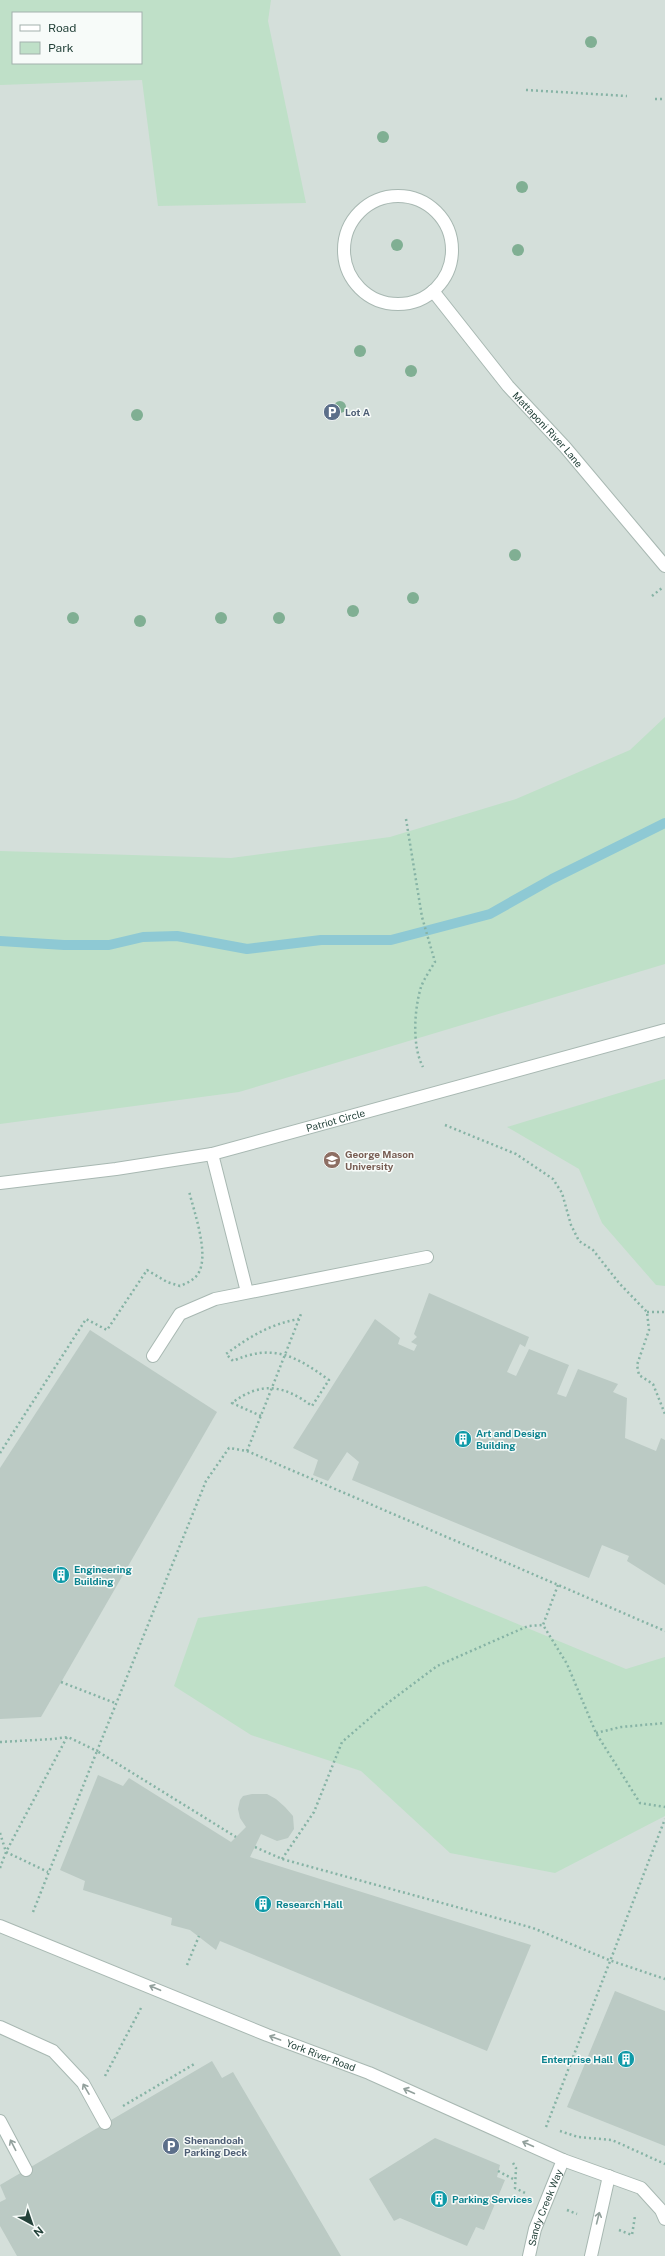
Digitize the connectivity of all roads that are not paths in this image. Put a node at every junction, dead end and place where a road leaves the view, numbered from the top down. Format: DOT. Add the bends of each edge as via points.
graph roads {
  1 [pos="433,291"];
  2 [pos="665,566"];
  3 [pos="665,1030"];
  4 [pos="212,1154"];
  5 [pos="0,1183"];
  6 [pos="427,1257"];
  7 [pos="247,1292"];
  8 [pos="153,1356"];
  9 [pos="0,1926"];
  10 [pos="0,2027"];
  11 [pos="0,2120"];
  12 [pos="105,2123"];
  13 [pos="563,2160"];
  14 [pos="26,2170"];
  15 [pos="608,2176"];
  16 [pos="665,2219"];
  17 [pos="529,2256"];
  18 [pos="591,2256"];
  1 -- 1 [label="street" via="446,274 452,254 450,234 439,215 423,202 403,196 382,198 364,208 350,225 344,245 347,266 357,284 373,298 394,303 414,301"];
  1 -- 2 [label="street, Mattaponi River Lane" via="508,386 565,447"];
  3 -- 4 [label="street, Patriot Circle"];
  4 -- 5 [label="street, Patriot Circle"];
  4 -- 7 [label="street"];
  6 -- 7 [label="street"];
  7 -- 8 [label="street" via="215,1299 180,1314"];
  13 -- 9 [label="street, York River Road, one-way" via="369,2073 267,2035"];
  12 -- 10 [label="street, one-way" via="83,2083 53,2051"];
  14 -- 11 [label="street, one-way"];
  13 -- 15 [label="street, York River Road"];
  13 -- 17 [label="street, Sandy Creek Way" via="536,2229"];
  15 -- 16 [label="street, York River Road" via="641,2188 661,2210"];
  18 -- 15 [label="street, one-way"];
}
